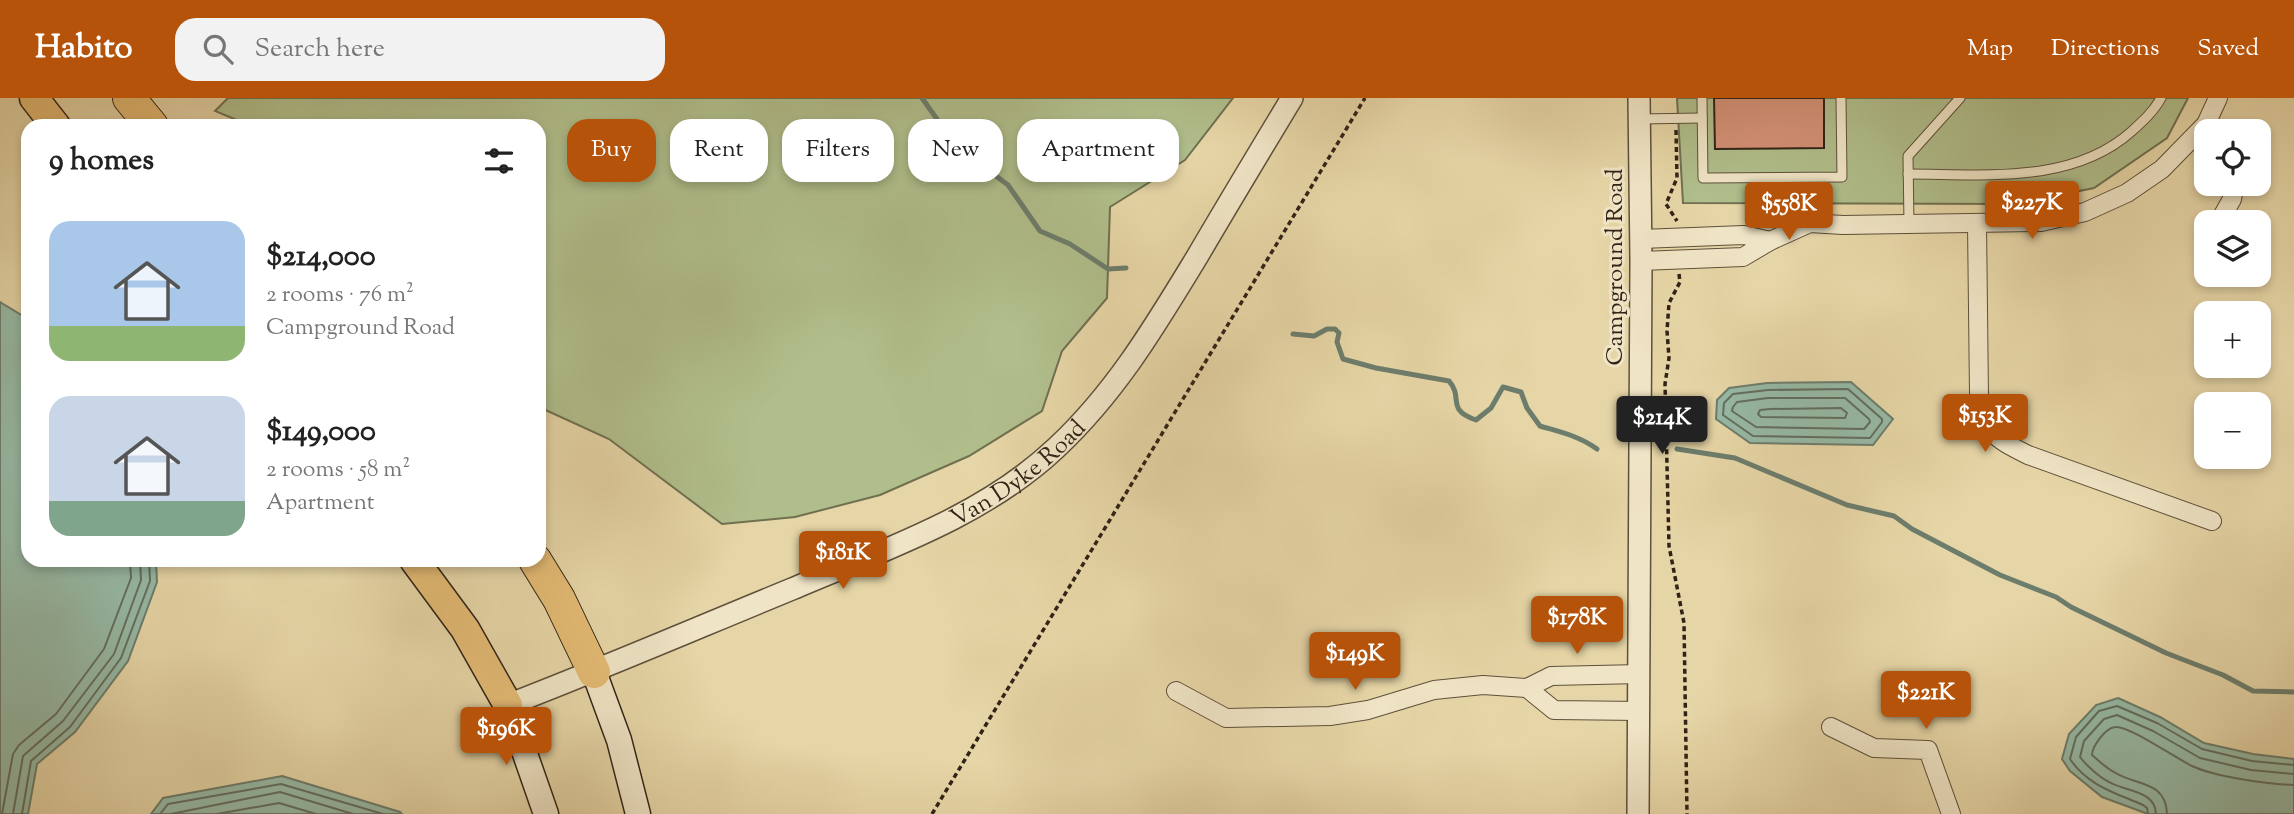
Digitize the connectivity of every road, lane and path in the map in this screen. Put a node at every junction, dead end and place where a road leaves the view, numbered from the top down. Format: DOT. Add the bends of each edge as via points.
graph roads {
  1 [pos="34,98"];
  2 [pos="129,98"];
  3 [pos="1292,98"];
  4 [pos="1365,98"];
  5 [pos="1702,98"];
  6 [pos="1842,98"];
  7 [pos="1959,98"];
  8 [pos="2161,98"];
  9 [pos="2218,98"];
  10 [pos="1640,109"];
  11 [pos="1703,118"];
  12 [pos="50,119"];
  13 [pos="146,119"];
  14 [pos="1676,119"];
  15 [pos="2214,119"];
  16 [pos="2194,143"];
  17 [pos="1908,174"];
  18 [pos="1977,223"];
  19 [pos="1909,224"];
  20 [pos="1700,236"];
  21 [pos="1678,237"];
  22 [pos="1641,239"];
  23 [pos="1770,241"];
  24 [pos="1700,259"];
  25 [pos="1679,260"];
  26 [pos="1641,261"];
  27 [pos="2212,521"];
  28 [pos="419,567"];
  29 [pos="540,567"];
  30 [pos="594,672"];
  31 [pos="1640,674"];
  32 [pos="1527,688"];
  33 [pos="1175,691"];
  34 [pos="508,705"];
  35 [pos="1640,711"];
  36 [pos="1831,727"];
  37 [pos="546,814"];
  38 [pos="638,814"];
  39 [pos="933,814"];
  40 [pos="1639,814"];
  41 [pos="1687,814"];
  42 [pos="1951,814"];
  1 -- 12 [label="highway"];
  2 -- 13 [label="highway"];
  3 -- 30 [label="street, Van Dyke Road" via="1147,340 1117,383 1056,449 1003,489 936,527"];
  4 -- 39 [label="path"];
  5 -- 11 [label="lane"];
  6 -- 11 [label="lane" via="1842,177 1703,178"];
  7 -- 17 [label="lane" via="1908,156"];
  8 -- 17 [label="lane" via="2126,136 2090,157 2047,171"];
  9 -- 15 [label="street"];
  10 -- 14 [label="lane"];
  10 -- 22 [label="street, Campground Road"];
  11 -- 14 [label="lane"];
  14 -- 21 [label="path" via="1677,178 1666,204 1677,219"];
  16 -- 18 [label="street" via="2127,193 2085,212 2041,222"];
  17 -- 19 [label="lane"];
  18 -- 19 [label="street"];
  18 -- 27 [label="street" via="1979,395 1986,423 2000,442"];
  19 -- 23 [label="street" via="1810,223"];
  20 -- 21 [label="street"];
  20 -- 23 [label="street" via="1744,234"];
  20 -- 24 [label="street"];
  21 -- 22 [label="street"];
  22 -- 26 [label="street, Campground Road"];
  23 -- 24 [label="street" via="1743,257"];
  24 -- 25 [label="street"];
  25 -- 26 [label="street"];
  25 -- 41 [label="path" via="1680,282 1669,303 1665,384 1669,546 1684,623"];
  26 -- 31 [label="street, Campground Road"];
  28 -- 34 [label="highway" via="466,629"];
  29 -- 30 [label="highway"];
  30 -- 34 [label="street, Van Dyke Road"];
  30 -- 38 [label="main road" via="619,740"];
  31 -- 32 [label="street" via="1551,676"];
  31 -- 35 [label="street, Campground Road"];
  32 -- 33 [label="street" via="1483,685 1434,690 1330,716 1226,718"];
  32 -- 35 [label="street" via="1554,710"];
  34 -- 37 [label="main road"];
  35 -- 40 [label="street, Campground Road"];
  36 -- 42 [label="street" via="1874,748 1928,750"];
}
